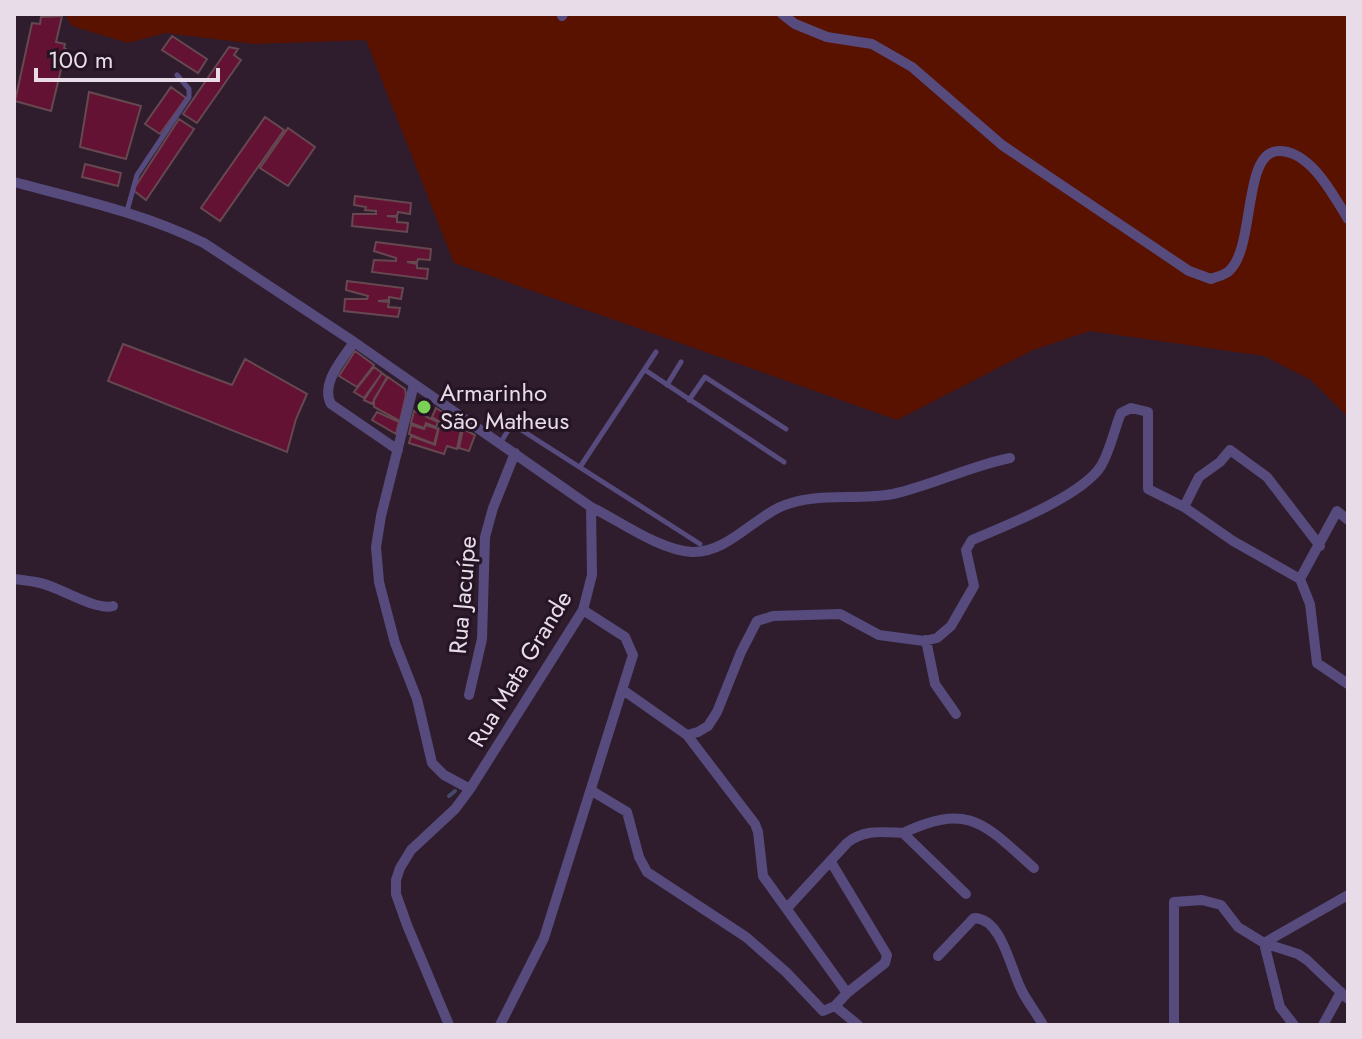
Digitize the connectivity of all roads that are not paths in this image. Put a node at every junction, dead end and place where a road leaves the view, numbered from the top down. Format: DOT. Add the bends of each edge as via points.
graph roads {
  1 [pos="782,14"];
  2 [pos="177,75"];
  3 [pos="14,182"];
  4 [pos="126,212"];
  5 [pos="1348,219"];
  6 [pos="354,342"];
  7 [pos="656,352"];
  8 [pos="681,362"];
  9 [pos="645,370"];
  10 [pos="414,384"];
  11 [pos="667,385"];
  12 [pos="689,400"];
  13 [pos="786,429"];
  14 [pos="501,443"];
  15 [pos="398,450"];
  16 [pos="515,453"];
  17 [pos="1010,458"];
  18 [pos="784,462"];
  19 [pos="580,467"];
  20 [pos="591,507"];
  21 [pos="1184,507"];
  22 [pos="1348,520"];
  23 [pos="700,544"];
  24 [pos="1320,546"];
  25 [pos="14,579"];
  26 [pos="1300,579"];
  27 [pos="113,606"];
  28 [pos="583,610"];
  29 [pos="926,640"];
  30 [pos="1348,684"];
  31 [pos="623,690"];
  32 [pos="469,695"];
  33 [pos="956,714"];
  34 [pos="687,735"];
  35 [pos="470,789"];
  36 [pos="592,791"];
  37 [pos="903,833"];
  38 [pos="831,862"];
  39 [pos="1034,868"];
  40 [pos="966,894"];
  41 [pos="1348,895"];
  42 [pos="788,907"];
  43 [pos="1264,943"];
  44 [pos="938,956"];
  45 [pos="847,993"];
  46 [pos="1344,996"];
  47 [pos="835,1006"];
  48 [pos="449,1025"];
  49 [pos="500,1025"];
  50 [pos="858,1025"];
  51 [pos="1043,1025"];
  52 [pos="1174,1025"];
  53 [pos="1294,1025"];
  54 [pos="1323,1025"];
  1 -- 5 [label="street" via="827,37 872,44 912,67 1002,145 1172,262 1211,279 1229,271 1240,252 1254,178 1270,152 1299,157 1321,178"];
  2 -- 4 [label="lane" via="189,97 137,175"];
  3 -- 4 [label="street"];
  4 -- 6 [label="street" via="204,243"];
  6 -- 10 [label="street"];
  6 -- 15 [label="street" via="329,383 327,397"];
  7 -- 9 [label="lane"];
  8 -- 11 [label="lane"];
  9 -- 11 [label="lane"];
  9 -- 19 [label="lane"];
  10 -- 14 [label="street"];
  10 -- 15 [label="street"];
  11 -- 12 [label="lane"];
  12 -- 13 [label="lane" via="705,377"];
  12 -- 18 [label="lane"];
  14 -- 16 [label="street"];
  14 -- 19 [label="lane" via="512,424"];
  15 -- 35 [label="street" via="376,547 379,582 432,763"];
  16 -- 20 [label="street"];
  16 -- 32 [label="street, Rua Jacuípe" via="485,537 482,639"];
  17 -- 20 [label="street" via="896,493 797,501 728,542 696,552 662,544"];
  19 -- 23 [label="lane"];
  20 -- 28 [label="street, Rua Mata Grande" via="592,575"];
  21 -- 24 [label="street" via="1199,477 1230,450 1267,477"];
  21 -- 26 [label="street"];
  21 -- 29 [label="street" via="1148,489 1148,412 1131,408 1121,413 1094,476 1040,511 972,540 966,550 974,586 951,626"];
  22 -- 24 [label="street" via="1337,511"];
  24 -- 26 [label="street"];
  25 -- 27 [label="street" via="40,583 100,607"];
  26 -- 30 [label="street" via="1313,618 1317,663"];
  28 -- 31 [label="street" via="625,637 633,655"];
  28 -- 35 [label="street, Rua Mata Grande"];
  29 -- 33 [label="street" via="935,684"];
  29 -- 34 [label="street" via="879,635 840,614 757,621 717,712 708,726"];
  31 -- 34 [label="street"];
  31 -- 36 [label="street"];
  34 -- 42 [label="street" via="755,824 763,876"];
  35 -- 48 [label="street, Rua Mata Grande" via="411,850 396,880 407,925"];
  36 -- 47 [label="street" via="627,812 647,872 746,937 823,1011"];
  36 -- 49 [label="street" via="544,938"];
  37 -- 38 [label="street" via="855,836"];
  37 -- 39 [label="street" via="937,819 976,822"];
  37 -- 40 [label="street"];
  38 -- 42 [label="street"];
  38 -- 45 [label="street" via="887,955 885,963"];
  41 -- 43 [label="street"];
  42 -- 45 [label="street"];
  43 -- 46 [label="street" via="1298,954"];
  43 -- 52 [label="street" via="1238,927 1213,901 1174,902"];
  43 -- 53 [label="street" via="1280,1007"];
  44 -- 51 [label="street" via="974,918 982,919 997,932 1021,991"];
  45 -- 47 [label="street"];
  46 -- 54 [label="street"];
  47 -- 50 [label="street"];
}
